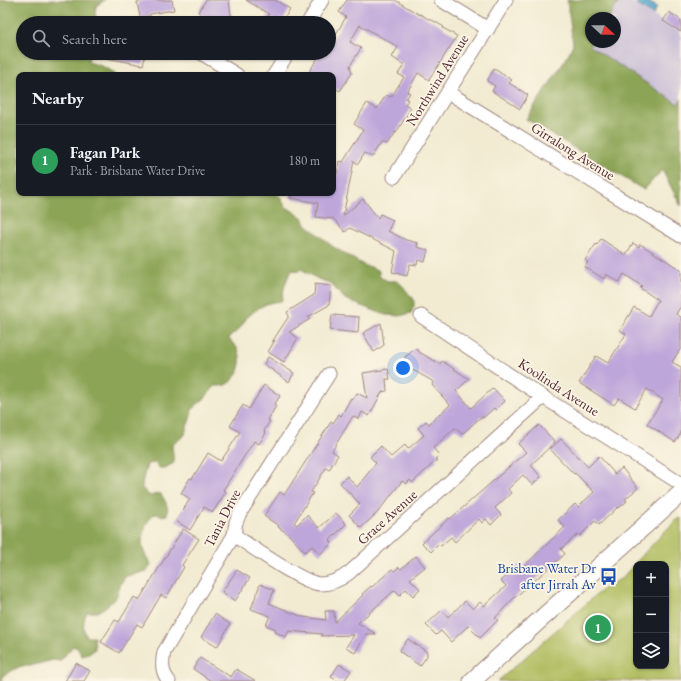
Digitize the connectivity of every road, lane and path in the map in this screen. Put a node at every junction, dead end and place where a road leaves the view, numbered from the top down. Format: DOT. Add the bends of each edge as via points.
graph roads {
  1 [pos="322,0"];
  2 [pos="441,0"];
  3 [pos="506,0"];
  4 [pos="312,16"];
  5 [pos="488,29"];
  6 [pos="212,60"];
  7 [pos="284,60"];
  8 [pos="232,72"];
  9 [pos="276,72"];
  10 [pos="449,93"];
  11 [pos="394,177"];
  12 [pos="681,236"];
  13 [pos="421,316"];
  14 [pos="329,374"];
  15 [pos="544,398"];
  16 [pos="681,484"];
  17 [pos="681,493"];
  18 [pos="234,535"];
  19 [pos="169,681"];
  20 [pos="472,681"];
  1 -- 4 [label="street"];
  2 -- 5 [label="street"];
  3 -- 5 [label="street, Northwind Avenue"];
  5 -- 10 [label="street, Northwind Avenue"];
  6 -- 8 [label="street"];
  7 -- 9 [label="street"];
  10 -- 11 [label="street, Northwind Avenue"];
  10 -- 12 [label="street, Girralong Avenue"];
  13 -- 15 [label="street, Koolinda Avenue"];
  14 -- 18 [label="street, Tania Drive" via="240,513"];
  15 -- 16 [label="street, Koolinda Avenue"];
  15 -- 18 [label="street, Grace Avenue" via="349,573 335,582 319,584 302,578"];
  17 -- 20 [label="main road"];
  18 -- 19 [label="street, Tania Drive" via="164,652 161,665"];
}
